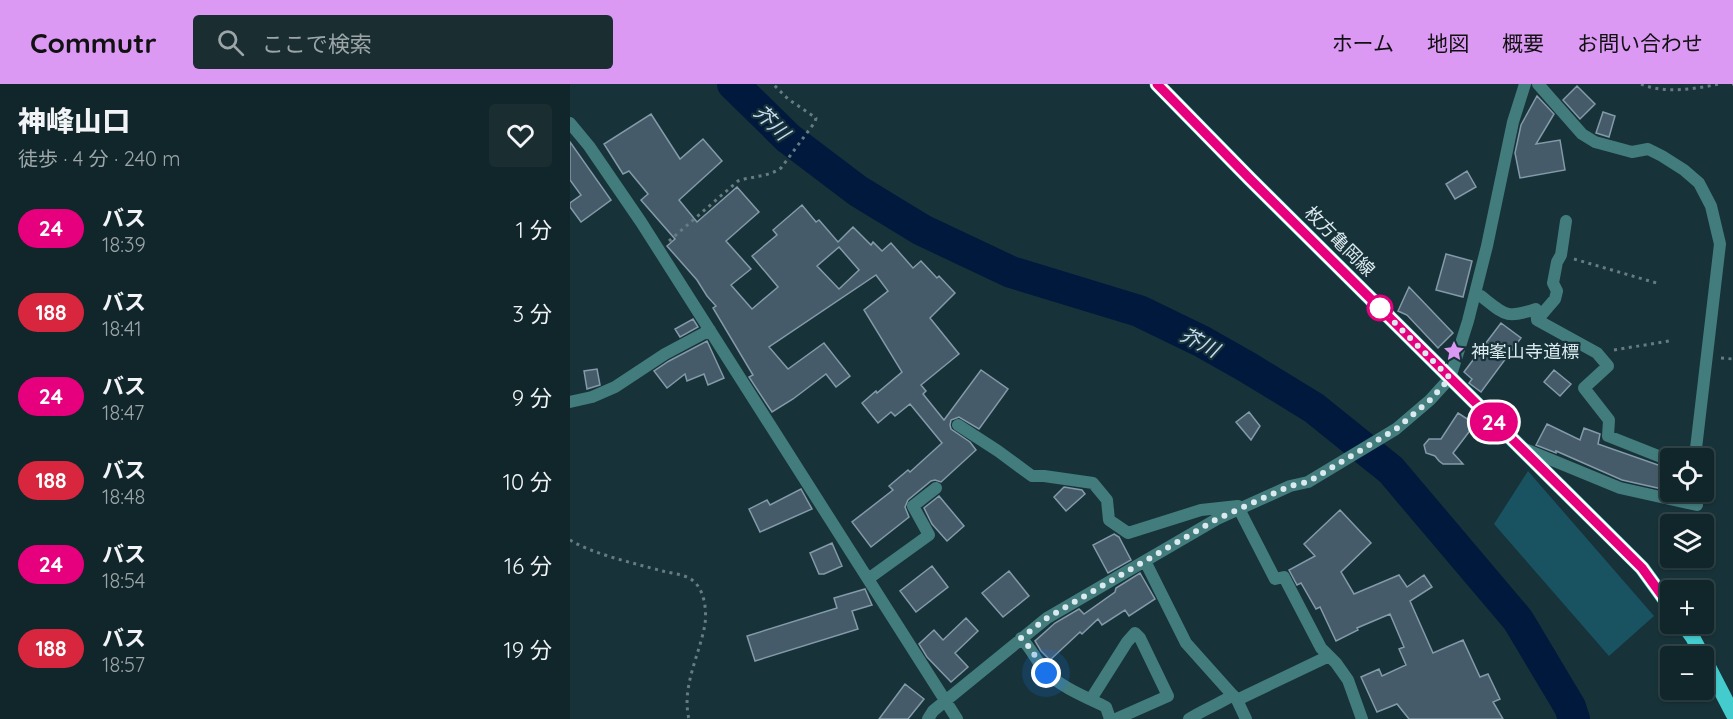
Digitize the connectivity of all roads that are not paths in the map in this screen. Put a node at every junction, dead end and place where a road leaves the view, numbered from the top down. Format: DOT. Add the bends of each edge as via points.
graph roads {
  1 [pos="1157,84"];
  2 [pos="1525,84"];
  3 [pos="1538,84"];
  4 [pos="570,123"];
  5 [pos="1566,221"];
  6 [pos="1481,296"];
  7 [pos="1537,320"];
  8 [pos="710,330"];
  9 [pos="1450,378"];
  10 [pos="570,402"];
  11 [pos="958,425"];
  12 [pos="1520,447"];
  13 [pos="936,488"];
  14 [pos="1697,505"];
  15 [pos="1243,507"];
  16 [pos="1145,561"];
  17 [pos="868,579"];
  18 [pos="1660,593"];
  19 [pos="1021,638"];
  20 [pos="1329,656"];
  21 [pos="1714,677"];
  22 [pos="1235,698"];
  23 [pos="1091,699"];
  24 [pos="946,700"];
  25 [pos="1733,714"];
  26 [pos="928,719"];
  27 [pos="957,719"];
  28 [pos="1110,719"];
  29 [pos="1116,719"];
  30 [pos="1189,719"];
  31 [pos="1246,719"];
  32 [pos="1362,719"];
  1 -- 9 [label="main road, 枚方亀岡線"];
  2 -- 9 [label="street" via="1468,321"];
  3 -- 7 [label="street" via="1582,134 1595,142 1632,152 1648,149 1662,156 1699,183 1711,206 1720,244 1695,457 1674,452 1661,457 1608,436 1609,420 1584,388 1608,366 1597,353"];
  4 -- 8 [label="street" via="641,222"];
  5 -- 7 [label="street" via="1553,283 1555,298"];
  6 -- 7 [label="street" via="1505,314 1536,309"];
  8 -- 10 [label="street" via="615,387"];
  8 -- 17 [label="street"];
  9 -- 12 [label="main road, 枚方亀岡線"];
  9 -- 15 [label="street" via="1396,429 1308,482"];
  11 -- 15 [label="street" via="1032,476 1093,483 1107,500 1109,520 1128,533 1201,510"];
  12 -- 14 [label="street" via="1620,488"];
  12 -- 18 [label="main road, 枚方亀岡線" via="1642,568"];
  13 -- 17 [label="street" via="913,506 929,535"];
  15 -- 16 [label="street"];
  15 -- 20 [label="street" via="1275,579 1284,577"];
  16 -- 19 [label="street" via="1047,618"];
  16 -- 22 [label="street" via="1186,643"];
  17 -- 24 [label="street"];
  19 -- 23 [label="street" via="1046,673"];
  19 -- 24 [label="street"];
  20 -- 22 [label="street"];
  20 -- 32 [label="street" via="1348,680"];
  21 -- 25 [label="main road"];
  22 -- 30 [label="street"];
  22 -- 31 [label="street"];
  23 -- 28 [label="street" via="1106,707"];
  23 -- 29 [label="street" via="1135,633 1168,696"];
  24 -- 26 [label="street"];
  24 -- 27 [label="street"];
}
